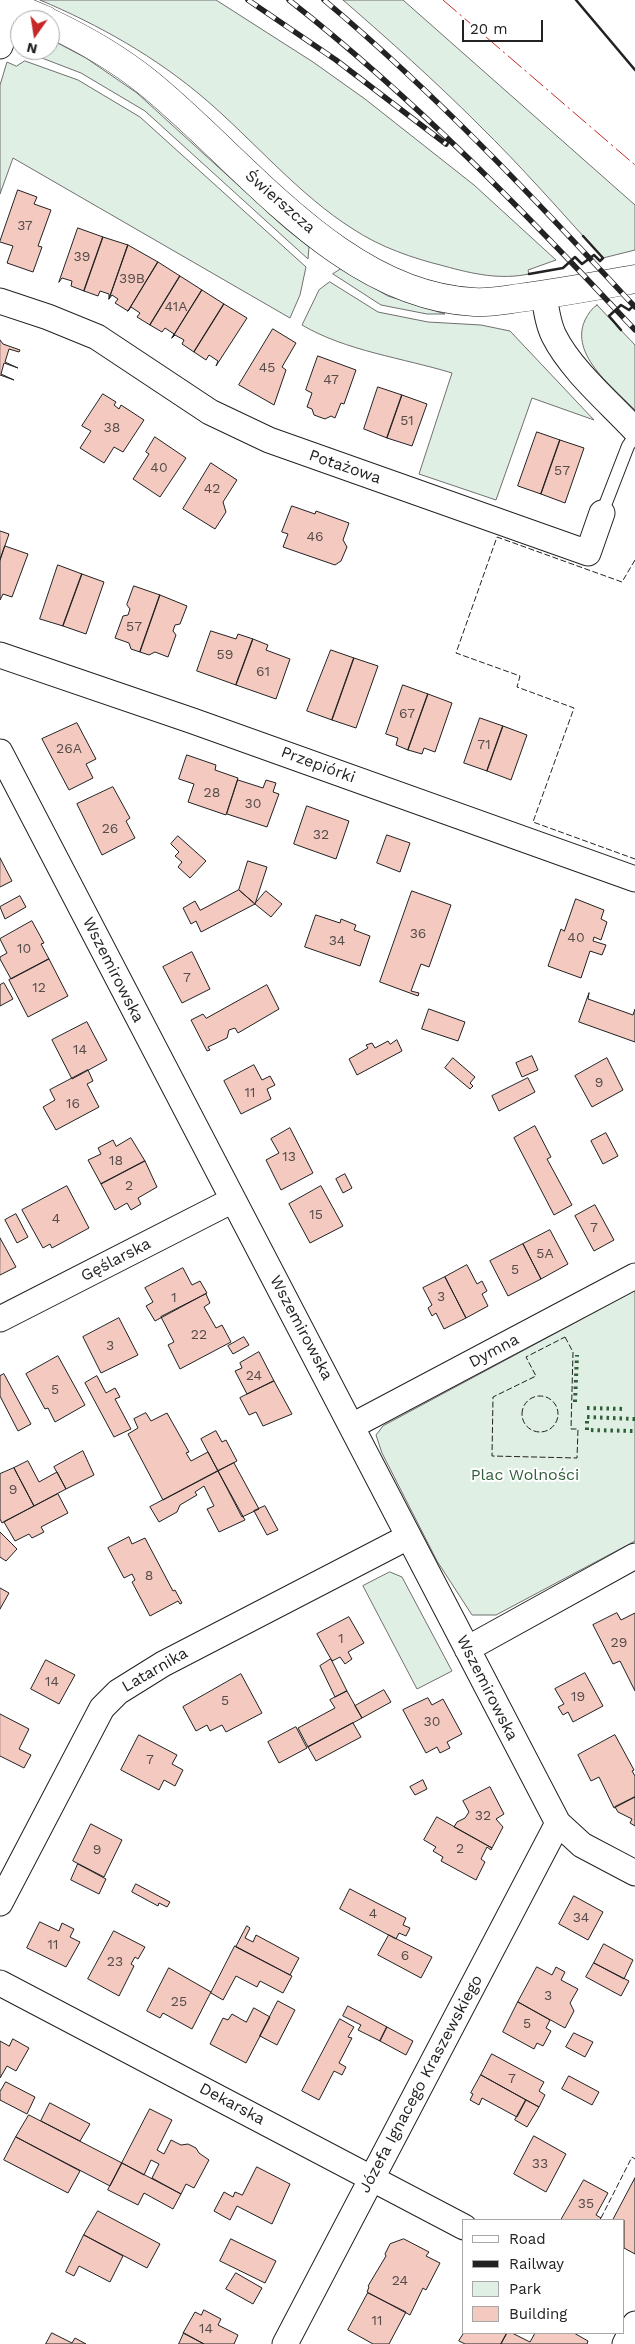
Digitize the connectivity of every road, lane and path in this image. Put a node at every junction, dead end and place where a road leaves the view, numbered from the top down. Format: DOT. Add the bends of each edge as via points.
graph roads {
  1 [pos="7,4"];
  2 [pos="21,10"];
  3 [pos="60,28"];
  4 [pos="0,46"];
  5 [pos="635,279"];
  6 [pos="544,295"];
  7 [pos="0,301"];
  8 [pos="635,430"];
  9 [pos="635,436"];
  10 [pos="602,513"];
  11 [pos="0,656"];
  12 [pos="0,752"];
  13 [pos="635,879"];
  14 [pos="233,1200"];
  15 [pos="635,1276"];
  16 [pos="0,1320"];
  17 [pos="352,1426"];
  18 [pos="408,1537"];
  19 [pos="635,1556"];
  20 [pos="467,1649"];
  21 [pos="558,1824"];
  22 [pos="635,1873"];
  23 [pos="0,1903"];
  24 [pos="0,1983"];
  25 [pos="372,2178"];
  26 [pos="462,2226"];
  27 [pos="635,2324"];
  28 [pos="285,2344"];
  29 [pos="624,2344"];
  1 -- 2 [label="street"];
  1 -- 4 [label="street"];
  3 -- 6 [label="street, Świerszcza" via="96,47 146,81 304,224 382,276 430,295 454,300 475,302"];
  5 -- 6 [label="street, Świerszcza"];
  6 -- 8 [label="street" via="550,324 560,346 576,368"];
  7 -- 10 [label="street, Potażowa" via="97,337 210,412 269,440 588,553"];
  9 -- 10 [label="lane, Potażowa"];
  11 -- 13 [label="street, Przepiórki" via="193,721"];
  12 -- 14 [label="street, Wszemirowska"];
  14 -- 16 [label="street, Gęślarska"];
  14 -- 17 [label="street, Wszemirowska"];
  15 -- 17 [label="street, Dymna"];
  17 -- 18 [label="street, Wszemirowska"];
  18 -- 20 [label="street, Wszemirowska"];
  18 -- 23 [label="street, Latarnika" via="171,1659 118,1692 102,1708"];
  19 -- 20 [label="street"];
  20 -- 21 [label="street, Wszemirowska"];
  21 -- 22 [label="street, Wszemirowska" via="582,1844"];
  21 -- 25 [label="street, Józefa Ignacego Kraszewskiego"];
  24 -- 25 [label="street, Dekarska"];
  25 -- 26 [label="street, Dekarska"];
  25 -- 28 [label="street, Józefa Ignacego Kraszewskiego"];
  27 -- 29 [label="street"];
}
